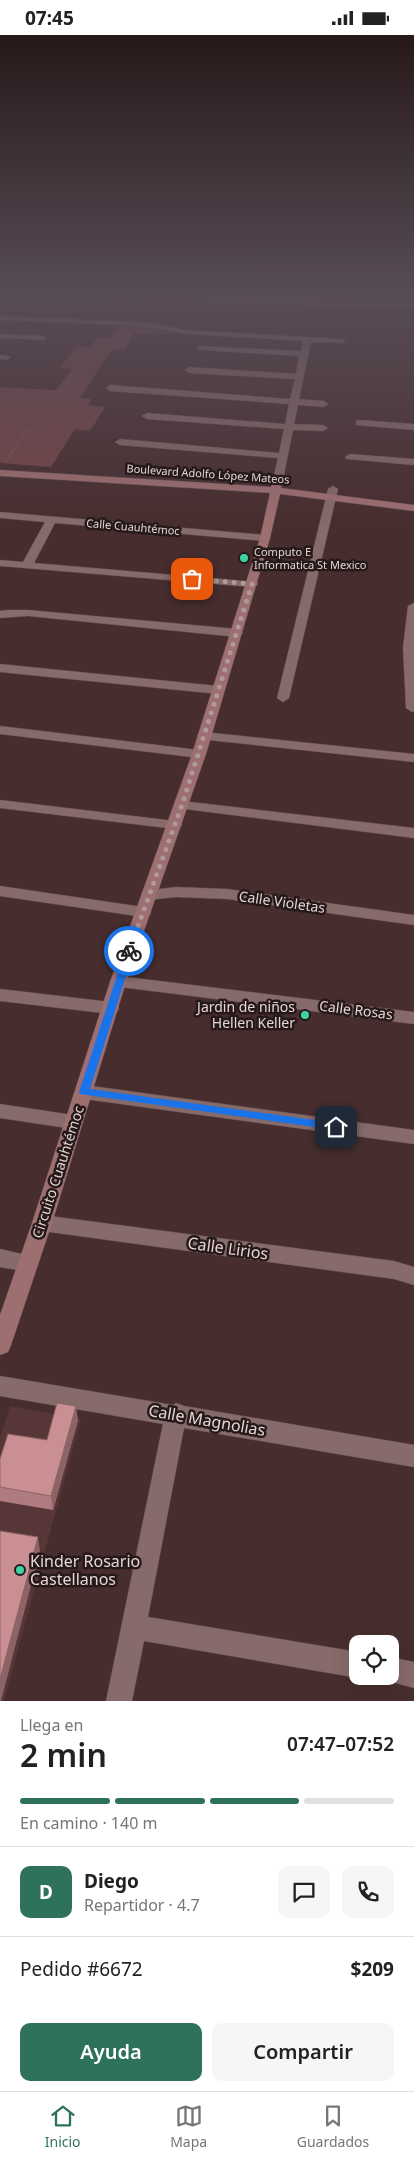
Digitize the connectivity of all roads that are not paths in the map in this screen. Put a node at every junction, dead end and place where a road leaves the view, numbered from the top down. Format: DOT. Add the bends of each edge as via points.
graph roads {
  1 [pos="202,371"];
  2 [pos="300,371"];
  3 [pos="299,377"];
  4 [pos="110,388"];
  5 [pos="293,402"];
  6 [pos="324,404"];
  7 [pos="148,416"];
  8 [pos="359,423"];
  9 [pos="288,427"];
  10 [pos="414,427"];
  11 [pos="323,428"];
  12 [pos="120,442"];
  13 [pos="282,455"];
  14 [pos="350,457"];
  15 [pos="414,462"];
  16 [pos="1,468"];
  17 [pos="277,487"];
  18 [pos="332,493"];
  19 [pos="414,501"];
  20 [pos="414,508"];
  21 [pos="0,515"];
  22 [pos="51,520"];
  23 [pos="266,538"];
  24 [pos="0,563"];
  25 [pos="27,565"];
  26 [pos="252,584"];
  27 [pos="414,606"];
  28 [pos="0,615"];
  29 [pos="237,633"];
  30 [pos="0,668"];
  31 [pos="218,690"];
  32 [pos="283,698"];
  33 [pos="412,708"];
  34 [pos="0,730"];
  35 [pos="204,735"];
  36 [pos="199,754"];
  37 [pos="414,758"];
  38 [pos="0,804"];
  39 [pos="182,805"];
  40 [pos="175,825"];
  41 [pos="414,833"];
  42 [pos="0,891"];
  43 [pos="149,895"];
  44 [pos="143,912"];
  45 [pos="414,920"];
  46 [pos="118,982"];
  47 [pos="0,995"];
  48 [pos="110,1008"];
  49 [pos="414,1017"];
  50 [pos="84,1092"];
  51 [pos="0,1111"];
  52 [pos="74,1122"];
  53 [pos="414,1137"];
  54 [pos="42,1223"];
  55 [pos="0,1258"];
  56 [pos="28,1263"];
  57 [pos="414,1276"];
  58 [pos="0,1345"];
  59 [pos="0,1386"];
  60 [pos="176,1414"];
  61 [pos="414,1456"];
  62 [pos="135,1627"];
  63 [pos="349,1663"];
  64 [pos="399,1672"];
  65 [pos="414,1675"];
  66 [pos="119,1701"];
  1 -- 3 [label="street"];
  2 -- 3 [label="street"];
  3 -- 5 [label="street"];
  4 -- 5 [label="street"];
  5 -- 6 [label="street"];
  5 -- 9 [label="street"];
  7 -- 9 [label="street"];
  8 -- 10 [label="street"];
  9 -- 11 [label="street"];
  9 -- 13 [label="street"];
  12 -- 13 [label="street"];
  13 -- 17 [label="street"];
  14 -- 15 [label="street"];
  16 -- 17 [label="street, Boulevard Adolfo López Mateos"];
  17 -- 18 [label="street, Boulevard Adolfo López Mateos"];
  17 -- 23 [label="street, Circuito Cuauhtémoc"];
  18 -- 19 [label="street, Boulevard Adolfo López Mateos"];
  18 -- 20 [label="street, Boulevard Adolfo López Mateos"];
  18 -- 32 [label="street"];
  21 -- 22 [label="street, Calle Cuauhtémoc"];
  22 -- 23 [label="street, Calle Cuauhtémoc"];
  22 -- 25 [label="street"];
  23 -- 26 [label="street, Circuito Cuauhtémoc"];
  24 -- 25 [label="street"];
  25 -- 26 [label="street"];
  26 -- 29 [label="street, Circuito Cuauhtémoc"];
  27 -- 33 [label="street" via="409,648"];
  28 -- 29 [label="street" via="28,613"];
  29 -- 31 [label="street, Circuito Cuauhtémoc"];
  30 -- 31 [label="street"];
  31 -- 35 [label="street, Circuito Cuauhtémoc"];
  34 -- 36 [label="street"];
  35 -- 36 [label="street, Circuito Cuauhtémoc"];
  35 -- 37 [label="street"];
  36 -- 39 [label="street, Circuito Cuauhtémoc"];
  38 -- 40 [label="street"];
  39 -- 40 [label="street, Circuito Cuauhtémoc"];
  39 -- 41 [label="street"];
  40 -- 43 [label="street, Circuito Cuauhtémoc"];
  42 -- 44 [label="street"];
  43 -- 44 [label="street, Circuito Cuauhtémoc"];
  43 -- 45 [label="street, Calle Violetas" via="176,892 227,894"];
  44 -- 46 [label="street, Circuito Cuauhtémoc"];
  46 -- 48 [label="street, Circuito Cuauhtémoc"];
  46 -- 49 [label="street, Calle Rosas"];
  47 -- 48 [label="street"];
  48 -- 50 [label="street, Circuito Cuauhtémoc"];
  50 -- 52 [label="street, Circuito Cuauhtémoc"];
  50 -- 53 [label="street"];
  51 -- 52 [label="street"];
  52 -- 54 [label="street, Circuito Cuauhtémoc"];
  54 -- 56 [label="street, Circuito Cuauhtémoc"];
  54 -- 57 [label="street, Calle Lirios" via="394,1270"];
  55 -- 56 [label="street"];
  56 -- 58 [label="street, Circuito Cuauhtémoc"];
  59 -- 60 [label="street, Calle Magnolias"];
  60 -- 61 [label="street, Calle Magnolias"];
  60 -- 62 [label="street"];
  62 -- 63 [label="street"];
  62 -- 66 [label="street"];
  64 -- 65 [label="street"];
}
